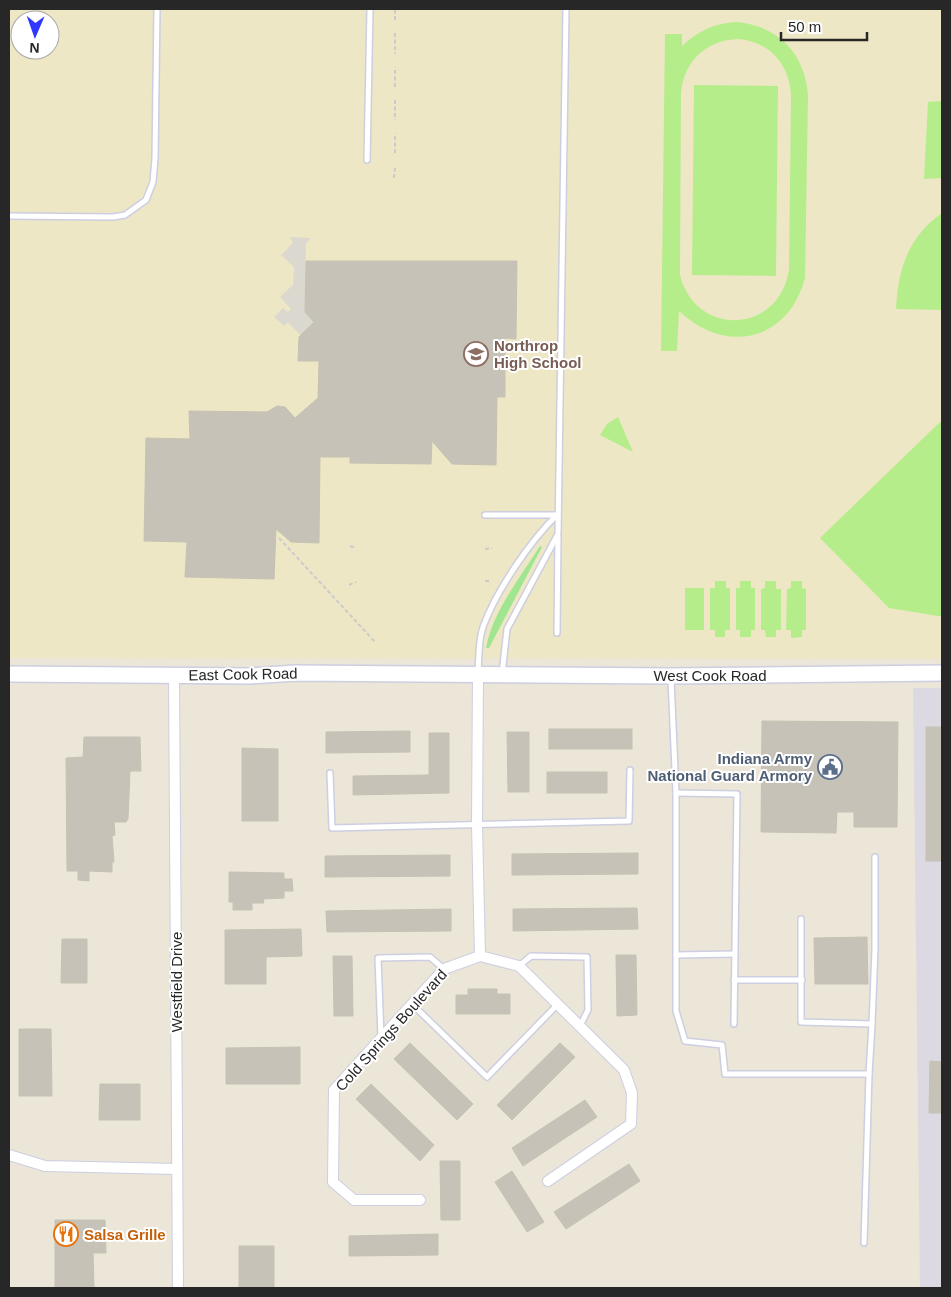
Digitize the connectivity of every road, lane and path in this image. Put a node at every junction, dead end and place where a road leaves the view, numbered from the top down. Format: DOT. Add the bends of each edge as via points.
graph roads {
  1 [pos="158,9"];
  2 [pos="370,9"];
  3 [pos="395,9"];
  4 [pos="566,9"];
  5 [pos="395,20"];
  6 [pos="395,33"];
  7 [pos="395,54"];
  8 [pos="395,67"];
  9 [pos="395,87"];
  10 [pos="395,100"];
  11 [pos="395,120"];
  12 [pos="395,133"];
  13 [pos="395,153"];
  14 [pos="366,160"];
  15 [pos="395,168"];
  16 [pos="394,178"];
  17 [pos="9,216"];
  18 [pos="485,515"];
  19 [pos="558,515"];
  20 [pos="558,534"];
  21 [pos="279,538"];
  22 [pos="350,546"];
  23 [pos="356,548"];
  24 [pos="492,548"];
  25 [pos="485,549"];
  26 [pos="491,581"];
  27 [pos="356,582"];
  28 [pos="485,582"];
  29 [pos="349,585"];
  30 [pos="557,633"];
  31 [pos="376,643"];
  32 [pos="942,673"];
  33 [pos="9,674"];
  34 [pos="478,674"];
  35 [pos="502,674"];
  36 [pos="174,675"];
  37 [pos="671,676"];
  38 [pos="630,770"];
  39 [pos="330,773"];
  40 [pos="676,794"];
  41 [pos="477,824"];
  42 [pos="875,857"];
  43 [pos="801,919"];
  44 [pos="734,954"];
  45 [pos="676,955"];
  46 [pos="480,956"];
  47 [pos="519,966"];
  48 [pos="444,969"];
  49 [pos="734,980"];
  50 [pos="802,980"];
  51 [pos="412,1004"];
  52 [pos="558,1004"];
  53 [pos="734,1024"];
  54 [pos="872,1024"];
  55 [pos="580,1026"];
  56 [pos="381,1038"];
  57 [pos="869,1074"];
  58 [pos="9,1155"];
  59 [pos="177,1169"];
  60 [pos="548,1181"];
  61 [pos="420,1200"];
  62 [pos="864,1244"];
  63 [pos="178,1288"];
  1 -- 17 [label="lane" via="156,159 153,182 146,200 125,215 113,218"];
  2 -- 14 [label="lane"];
  3 -- 5 [label="path"];
  4 -- 19 [label="lane"];
  6 -- 7 [label="path"];
  8 -- 9 [label="path"];
  10 -- 11 [label="path"];
  12 -- 13 [label="path"];
  15 -- 16 [label="path"];
  18 -- 19 [label="lane"];
  19 -- 20 [label="lane"];
  19 -- 34 [label="lane" via="540,531 498,596 482,629"];
  20 -- 30 [label="lane"];
  20 -- 35 [label="lane" via="507,629"];
  21 -- 31 [label="path"];
  22 -- 23 [label="path"];
  24 -- 25 [label="path"];
  26 -- 28 [label="path"];
  27 -- 29 [label="path"];
  32 -- 37 [label="main road, West Cook Road"];
  33 -- 36 [label="main road, East Cook Road"];
  34 -- 35 [label="main road, West Cook Road"];
  34 -- 36 [label="main road, East Cook Road"];
  34 -- 41 [label="street"];
  35 -- 37 [label="main road, West Cook Road"];
  36 -- 59 [label="street, Westfield Drive"];
  37 -- 40 [label="lane"];
  38 -- 41 [label="lane" via="629,821"];
  39 -- 41 [label="lane" via="332,828"];
  40 -- 44 [label="lane" via="737,794"];
  40 -- 45 [label="lane"];
  41 -- 46 [label="street"];
  42 -- 54 [label="lane" via="876,949"];
  43 -- 50 [label="lane"];
  44 -- 45 [label="lane"];
  44 -- 49 [label="lane"];
  45 -- 57 [label="lane" via="676,1011 685,1041 722,1045 725,1074"];
  46 -- 47 [label="street"];
  46 -- 48 [label="street, Cold Springs Boulevard"];
  47 -- 52 [label="street"];
  47 -- 55 [label="lane" via="531,956 587,958 588,1010"];
  48 -- 51 [label="street, Cold Springs Boulevard"];
  48 -- 56 [label="lane" via="430,957 378,958"];
  49 -- 50 [label="lane"];
  49 -- 53 [label="lane"];
  50 -- 54 [label="lane" via="801,1022"];
  51 -- 52 [label="lane" via="487,1077"];
  51 -- 56 [label="street, Cold Springs Boulevard"];
  52 -- 55 [label="street"];
  54 -- 57 [label="lane"];
  55 -- 60 [label="street" via="624,1070 632,1093 631,1124"];
  56 -- 61 [label="street, Cold Springs Boulevard" via="334,1090 333,1182 354,1200"];
  57 -- 62 [label="lane"];
  58 -- 59 [label="street" via="45,1166"];
  59 -- 63 [label="street, Westfield Drive"];
}
